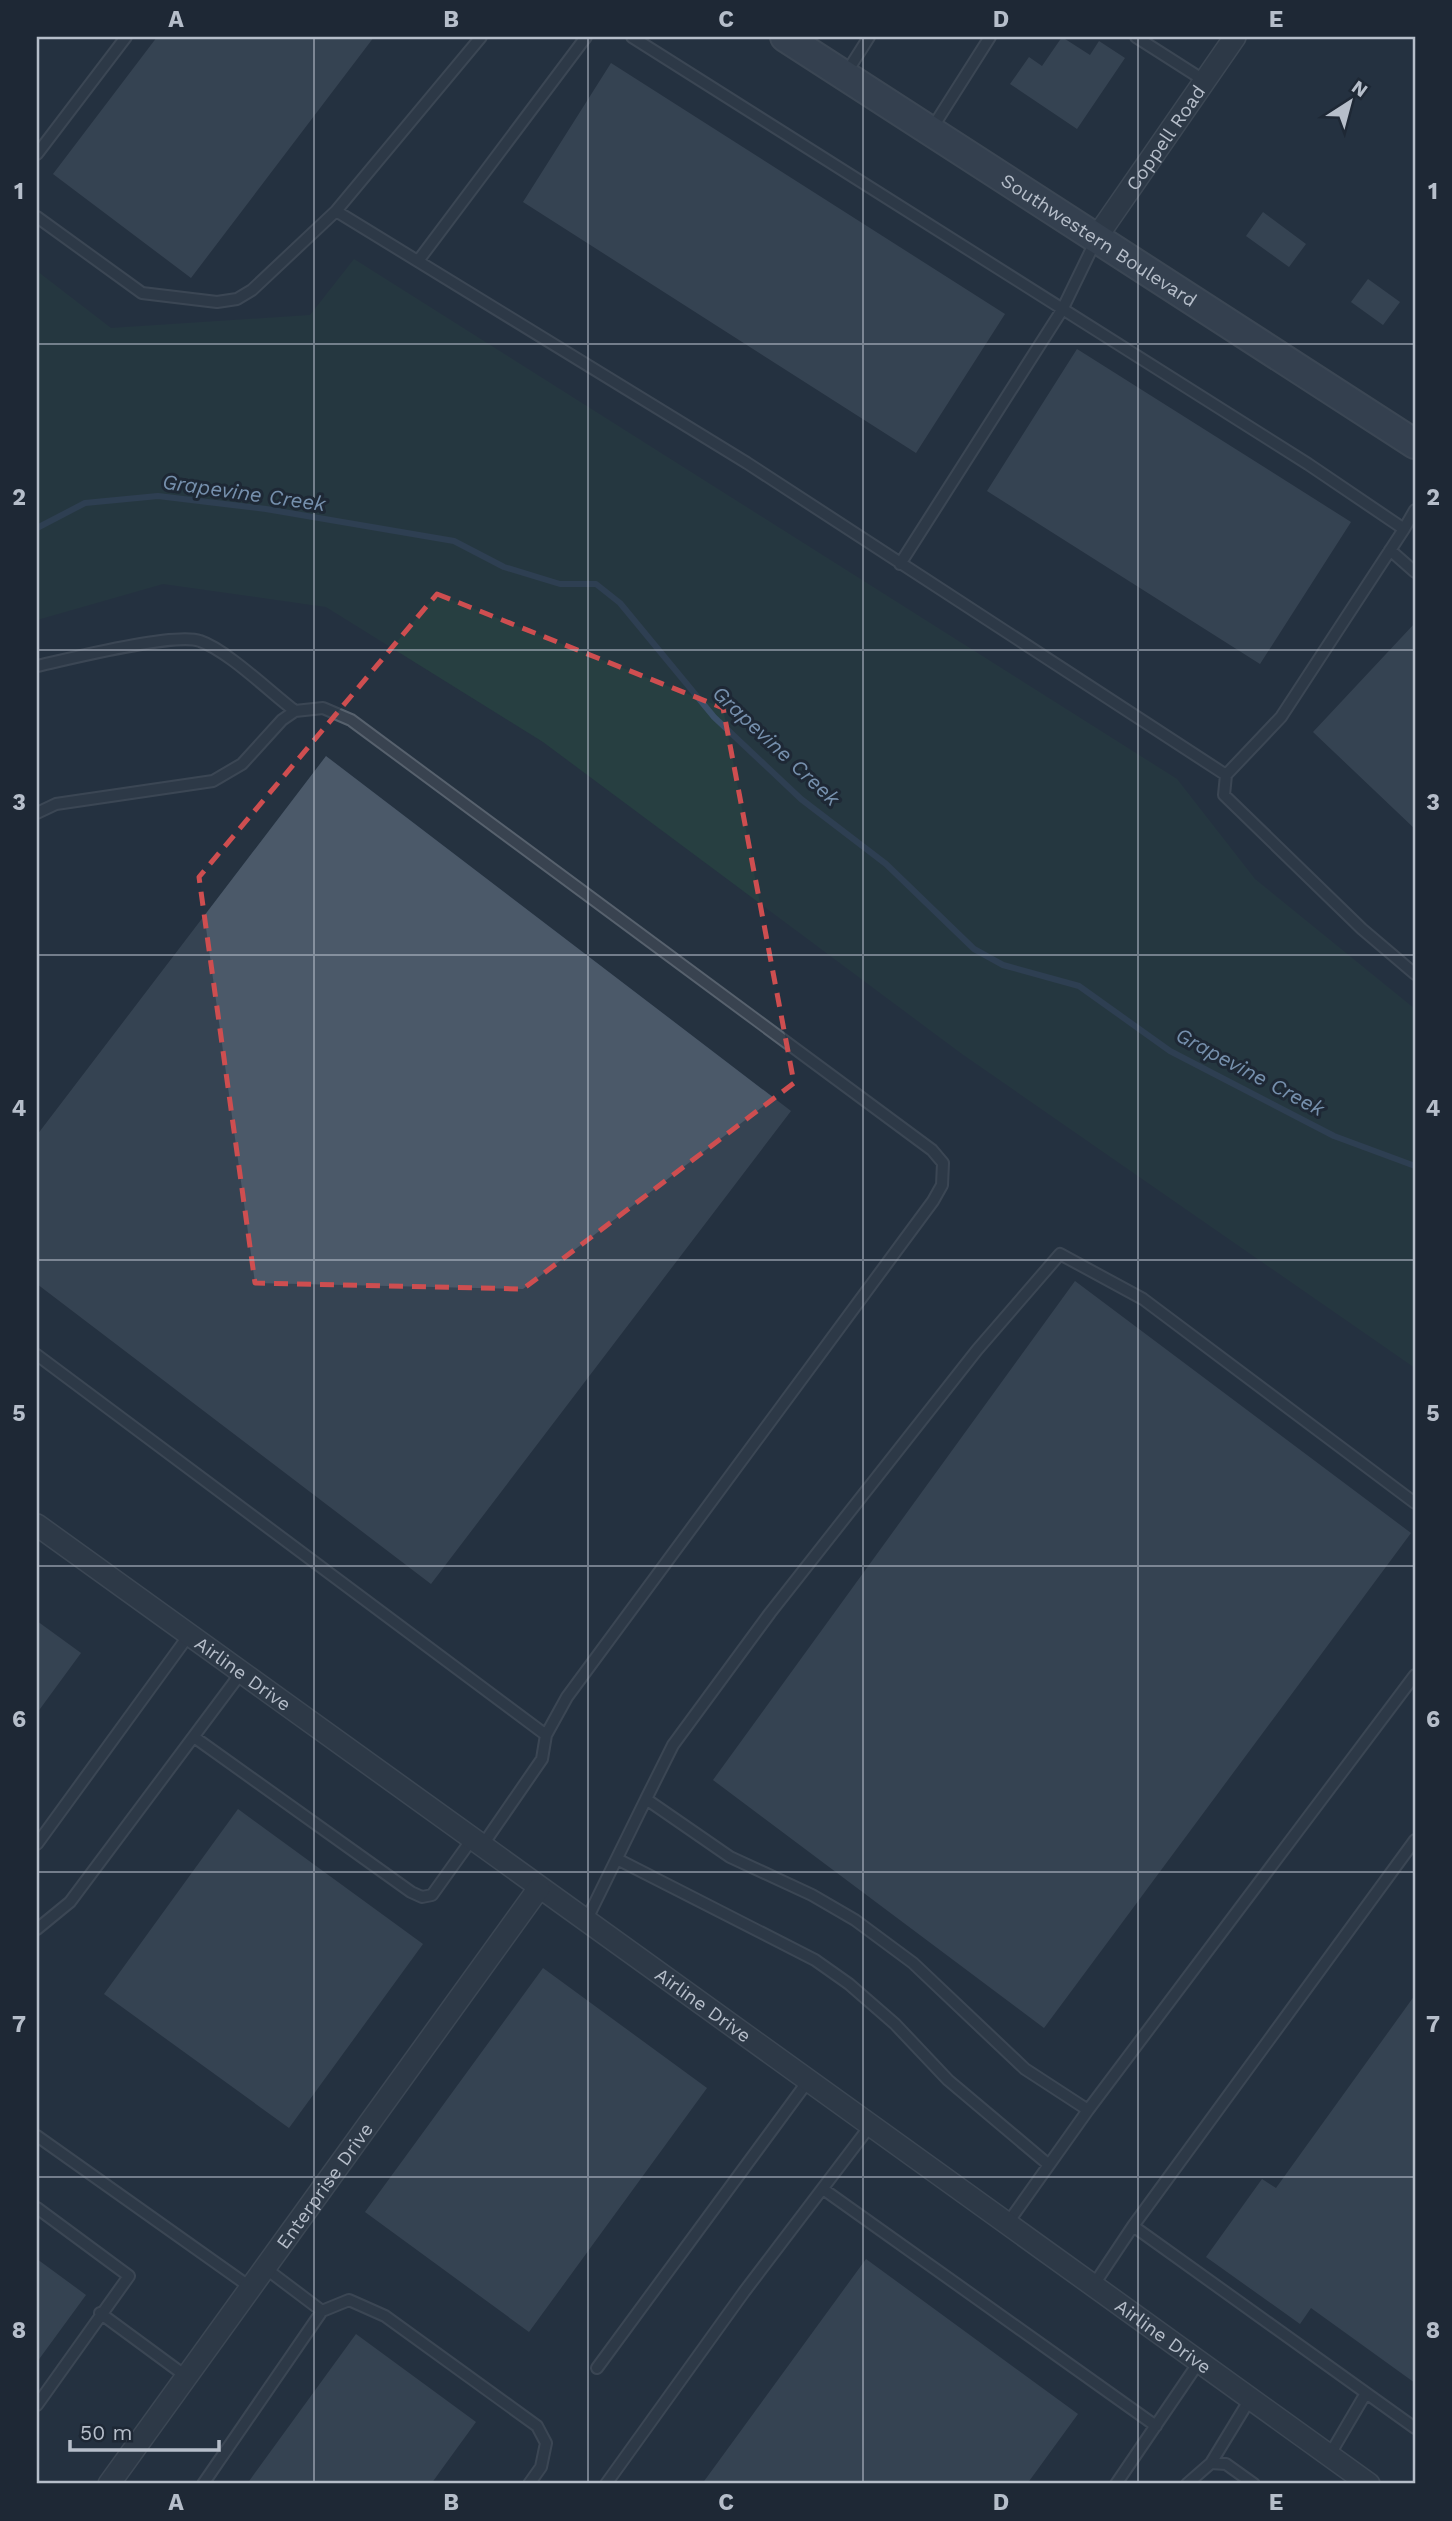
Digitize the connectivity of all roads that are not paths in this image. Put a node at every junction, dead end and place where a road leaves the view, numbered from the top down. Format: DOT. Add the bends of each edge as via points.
graph roads {
  1 [pos="126,37"];
  2 [pos="481,37"];
  3 [pos="586,37"];
  4 [pos="632,37"];
  5 [pos="785,37"];
  6 [pos="869,37"];
  7 [pos="990,37"];
  8 [pos="1136,37"];
  9 [pos="1235,37"];
  10 [pos="845,75"];
  11 [pos="1205,81"];
  12 [pos="931,130"];
  13 [pos="37,154"];
  14 [pos="336,211"];
  15 [pos="37,217"];
  16 [pos="1096,238"];
  17 [pos="418,261"];
  18 [pos="1062,310"];
  19 [pos="1415,444"];
  20 [pos="1415,510"];
  21 [pos="1404,529"];
  22 [pos="1390,550"];
  23 [pos="900,564"];
  24 [pos="1415,572"];
  25 [pos="37,666"];
  26 [pos="295,711"];
  27 [pos="1226,775"];
  28 [pos="37,813"];
  29 [pos="1415,974"];
  30 [pos="37,1355"];
  31 [pos="1415,1503"];
  32 [pos="37,1525"];
  33 [pos="189,1635"];
  34 [pos="241,1673"];
  35 [pos="1415,1675"];
  36 [pos="546,1735"];
  37 [pos="194,1737"];
  38 [pos="646,1799"];
  39 [pos="1415,1840"];
  40 [pos="477,1843"];
  41 [pos="37,1844"];
  42 [pos="617,1859"];
  43 [pos="540,1888"];
  44 [pos="586,1921"];
  45 [pos="37,1929"];
  46 [pos="808,2081"];
  47 [pos="1088,2110"];
  48 [pos="870,2126"];
  49 [pos="37,2136"];
  50 [pos="1049,2165"];
  51 [pos="822,2189"];
  52 [pos="37,2208"];
  53 [pos="1007,2224"];
  54 [pos="1133,2227"];
  55 [pos="265,2268"];
  56 [pos="1093,2286"];
  57 [pos="250,2287"];
  58 [pos="322,2311"];
  59 [pos="100,2313"];
  60 [pos="1199,2362"];
  61 [pos="597,2368"];
  62 [pos="187,2377"];
  63 [pos="1366,2393"];
  64 [pos="1250,2399"];
  65 [pos="37,2405"];
  66 [pos="1156,2426"];
  67 [pos="1415,2428"];
  68 [pos="1329,2456"];
  69 [pos="1211,2463"];
  70 [pos="109,2484"];
  71 [pos="203,2484"];
  72 [pos="529,2484"];
  73 [pos="606,2484"];
  74 [pos="1116,2484"];
  75 [pos="1187,2484"];
  76 [pos="1254,2484"];
  77 [pos="1369,2484"];
  1 -- 13 [label="lane"];
  2 -- 14 [label="lane"];
  3 -- 17 [label="lane"];
  4 -- 18 [label="lane"];
  5 -- 10 [label="street, Southwestern Boulevard"];
  6 -- 10 [label="lane"];
  7 -- 12 [label="lane"];
  8 -- 11 [label="lane"];
  9 -- 11 [label="street, Coppell Road"];
  10 -- 12 [label="street, Southwestern Boulevard"];
  11 -- 16 [label="street, Coppell Road"];
  12 -- 16 [label="street, Southwestern Boulevard"];
  14 -- 15 [label="lane" via="252,290 237,299 217,302 142,293"];
  14 -- 17 [label="lane"];
  16 -- 18 [label="lane"];
  16 -- 19 [label="street, Southwestern Boulevard"];
  17 -- 23 [label="lane" via="747,463"];
  18 -- 21 [label="lane"];
  18 -- 23 [label="lane"];
  20 -- 21 [label="lane"];
  21 -- 22 [label="lane"];
  22 -- 24 [label="lane"];
  22 -- 27 [label="lane" via="1281,717"];
  23 -- 27 [label="lane"];
  25 -- 26 [label="lane" via="146,644 199,640"];
  26 -- 28 [label="lane" via="282,719 242,764 213,781 55,804"];
  26 -- 36 [label="lane" via="323,708 351,720 788,1041 943,1163 942,1185 933,1201 567,1697"];
  27 -- 29 [label="lane" via="1224,795"];
  30 -- 36 [label="lane"];
  31 -- 38 [label="lane" via="1143,1299 1060,1254 977,1350 771,1613 673,1745"];
  32 -- 33 [label="street, Airline Drive"];
  33 -- 34 [label="street, Airline Drive"];
  33 -- 41 [label="lane"];
  34 -- 37 [label="lane"];
  34 -- 40 [label="street, Airline Drive"];
  35 -- 47 [label="lane"];
  36 -- 40 [label="lane" via="542,1759"];
  37 -- 40 [label="lane" via="422,1897 432,1895"];
  37 -- 45 [label="lane" via="70,1902"];
  38 -- 42 [label="lane"];
  38 -- 47 [label="lane" via="730,1857 855,1920 913,1964 1025,2069"];
  39 -- 54 [label="lane"];
  40 -- 43 [label="street, Airline Drive"];
  42 -- 44 [label="lane"];
  42 -- 50 [label="lane" via="815,1960 849,1983 948,2080"];
  43 -- 44 [label="street, Airline Drive"];
  43 -- 55 [label="street, Enterprise Drive"];
  44 -- 46 [label="street, Airline Drive"];
  46 -- 48 [label="street, Airline Drive"];
  46 -- 61 [label="lane"];
  47 -- 50 [label="lane"];
  48 -- 51 [label="lane"];
  48 -- 53 [label="street, Airline Drive"];
  49 -- 57 [label="lane"];
  50 -- 53 [label="lane"];
  51 -- 66 [label="lane"];
  51 -- 73 [label="lane"];
  52 -- 59 [label="lane" via="129,2276"];
  53 -- 56 [label="street, Airline Drive"];
  54 -- 56 [label="lane"];
  54 -- 63 [label="lane"];
  55 -- 57 [label="street, Enterprise Drive"];
  55 -- 58 [label="lane"];
  56 -- 60 [label="street, Airline Drive"];
  57 -- 62 [label="street, Enterprise Drive"];
  58 -- 71 [label="lane"];
  58 -- 72 [label="lane" via="349,2300 385,2316 537,2426 546,2443 541,2467"];
  59 -- 62 [label="lane"];
  59 -- 65 [label="lane"];
  60 -- 64 [label="street, Airline Drive"];
  60 -- 66 [label="lane"];
  62 -- 70 [label="street, Enterprise Drive"];
  63 -- 67 [label="lane"];
  63 -- 68 [label="lane"];
  64 -- 68 [label="street, Airline Drive"];
  64 -- 69 [label="lane"];
  66 -- 74 [label="lane"];
  68 -- 77 [label="street, Airline Drive"];
  69 -- 75 [label="lane"];
  69 -- 76 [label="lane" via="1226,2464"];
}
